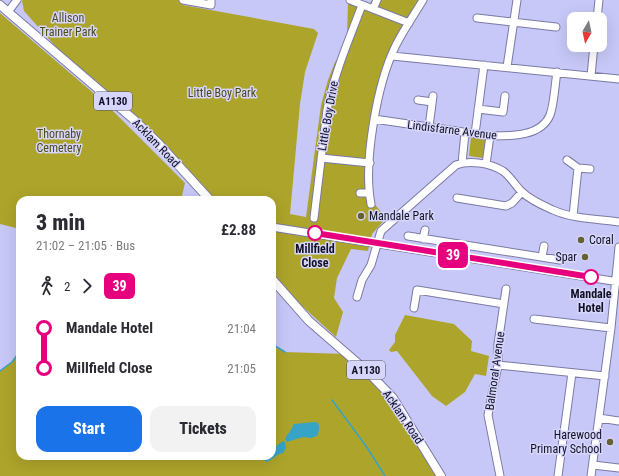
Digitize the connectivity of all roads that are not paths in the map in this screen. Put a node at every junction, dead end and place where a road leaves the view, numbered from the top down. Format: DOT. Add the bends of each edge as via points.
graph roads {
  1 [pos="17,0"];
  2 [pos="183,0"];
  3 [pos="211,0"];
  4 [pos="350,0"];
  5 [pos="377,0"];
  6 [pos="423,0"];
  7 [pos="517,0"];
  8 [pos="599,0"];
  9 [pos="0,5"];
  10 [pos="362,5"];
  11 [pos="373,9"];
  12 [pos="8,12"];
  13 [pos="597,12"];
  14 [pos="477,18"];
  15 [pos="513,22"];
  16 [pos="409,23"];
  17 [pos="556,26"];
  18 [pos="593,52"];
  19 [pos="392,56"];
  20 [pos="484,65"];
  21 [pos="507,67"];
  22 [pos="556,72"];
  23 [pos="591,76"];
  24 [pos="619,79"];
  25 [pos="505,96"];
  26 [pos="418,100"];
  27 [pos="478,109"];
  28 [pos="374,119"];
  29 [pos="429,127"];
  30 [pos="465,133"];
  31 [pos="475,134"];
  32 [pos="490,136"];
  33 [pos="321,158"];
  34 [pos="567,160"];
  35 [pos="370,163"];
  36 [pos="462,163"];
  37 [pos="486,164"];
  38 [pos="578,168"];
  39 [pos="590,169"];
  40 [pos="522,192"];
  41 [pos="360,193"];
  42 [pos="369,193"];
  43 [pos="206,196"];
  44 [pos="458,198"];
  45 [pos="474,201"];
  46 [pos="371,204"];
  47 [pos="473,210"];
  48 [pos="573,216"];
  49 [pos="314,218"];
  50 [pos="619,222"];
  51 [pos="276,228"];
  52 [pos="425,230"];
  53 [pos="408,236"];
  54 [pos="423,239"];
  55 [pos="377,243"];
  56 [pos="544,246"];
  57 [pos="619,247"];
  58 [pos="482,248"];
  59 [pos="542,257"];
  60 [pos="480,260"];
  61 [pos="560,260"];
  62 [pos="617,281"];
  63 [pos="276,283"];
  64 [pos="506,289"];
  65 [pos="357,297"];
  66 [pos="504,304"];
  67 [pos="414,308"];
  68 [pos="534,319"];
  69 [pos="611,330"];
  70 [pos="619,333"];
  71 [pos="498,364"];
  72 [pos="572,373"];
  73 [pos="605,376"];
  74 [pos="599,418"];
  75 [pos="619,421"];
  76 [pos="593,465"];
  77 [pos="619,468"];
  78 [pos="441,476"];
  79 [pos="500,476"];
  80 [pos="558,476"];
  81 [pos="591,476"];
  1 -- 12 [label="street"];
  2 -- 3 [label="street" via="211,5"];
  4 -- 10 [label="street"];
  5 -- 11 [label="street"];
  6 -- 16 [label="street"];
  7 -- 15 [label="street"];
  8 -- 13 [label="street"];
  9 -- 12 [label="main road, A1130"];
  10 -- 11 [label="street"];
  10 -- 33 [label="street, Little Boy Drive" via="332,85"];
  11 -- 16 [label="street"];
  12 -- 43 [label="main road, Acklam Road / A1130" via="148,132"];
  14 -- 15 [label="street"];
  15 -- 17 [label="street"];
  15 -- 21 [label="street"];
  16 -- 19 [label="street"];
  18 -- 23 [label="street"];
  19 -- 20 [label="street"];
  19 -- 28 [label="street"];
  20 -- 21 [label="street"];
  20 -- 27 [label="street"];
  21 -- 22 [label="street"];
  22 -- 23 [label="street"];
  22 -- 32 [label="street, Lindisfarne Avenue" via="551,114 544,125 527,134"];
  23 -- 24 [label="street"];
  25 -- 27 [label="street" via="503,112"];
  26 -- 29 [label="street" via="432,99"];
  27 -- 31 [label="street"];
  28 -- 29 [label="street, Lindisfarne Avenue"];
  28 -- 35 [label="street"];
  29 -- 30 [label="street, Lindisfarne Avenue"];
  30 -- 31 [label="street, Lindisfarne Avenue"];
  30 -- 36 [label="street"];
  31 -- 32 [label="street, Lindisfarne Avenue"];
  32 -- 37 [label="street"];
  33 -- 35 [label="street"];
  33 -- 49 [label="street, Little Boy Drive" via="318,208"];
  34 -- 38 [label="street"];
  35 -- 42 [label="street"];
  36 -- 37 [label="street"];
  36 -- 55 [label="street" via="456,165 380,231"];
  37 -- 40 [label="street" via="503,171"];
  38 -- 39 [label="street"];
  38 -- 48 [label="street"];
  40 -- 45 [label="street" via="506,206"];
  40 -- 48 [label="street" via="538,203"];
  41 -- 42 [label="street"];
  42 -- 46 [label="street"];
  44 -- 45 [label="street"];
  45 -- 47 [label="street"];
  48 -- 50 [label="street"];
  51 -- 55 [label="street"];
  52 -- 54 [label="street"];
  53 -- 54 [label="street"];
  54 -- 58 [label="street"];
  55 -- 60 [label="street"];
  55 -- 65 [label="street" via="371,265 362,280"];
  56 -- 59 [label="street"];
  57 -- 62 [label="street"];
  58 -- 59 [label="street"];
  58 -- 60 [label="street"];
  59 -- 61 [label="street"];
  60 -- 62 [label="street"];
  62 -- 69 [label="street"];
  63 -- 78 [label="main road, Acklam Road / A1130" via="310,321 369,373 393,398"];
  64 -- 66 [label="street, Balmoral Avenue"];
  66 -- 67 [label="street" via="416,290"];
  66 -- 71 [label="street, Balmoral Avenue"];
  68 -- 69 [label="street"];
  69 -- 70 [label="street"];
  69 -- 73 [label="street"];
  71 -- 72 [label="street"];
  71 -- 79 [label="street, Balmoral Avenue" via="488,415"];
  72 -- 73 [label="street"];
  72 -- 80 [label="street"];
  73 -- 74 [label="street"];
  74 -- 75 [label="street"];
  74 -- 76 [label="street"];
  76 -- 77 [label="street"];
  76 -- 81 [label="street"];
}
